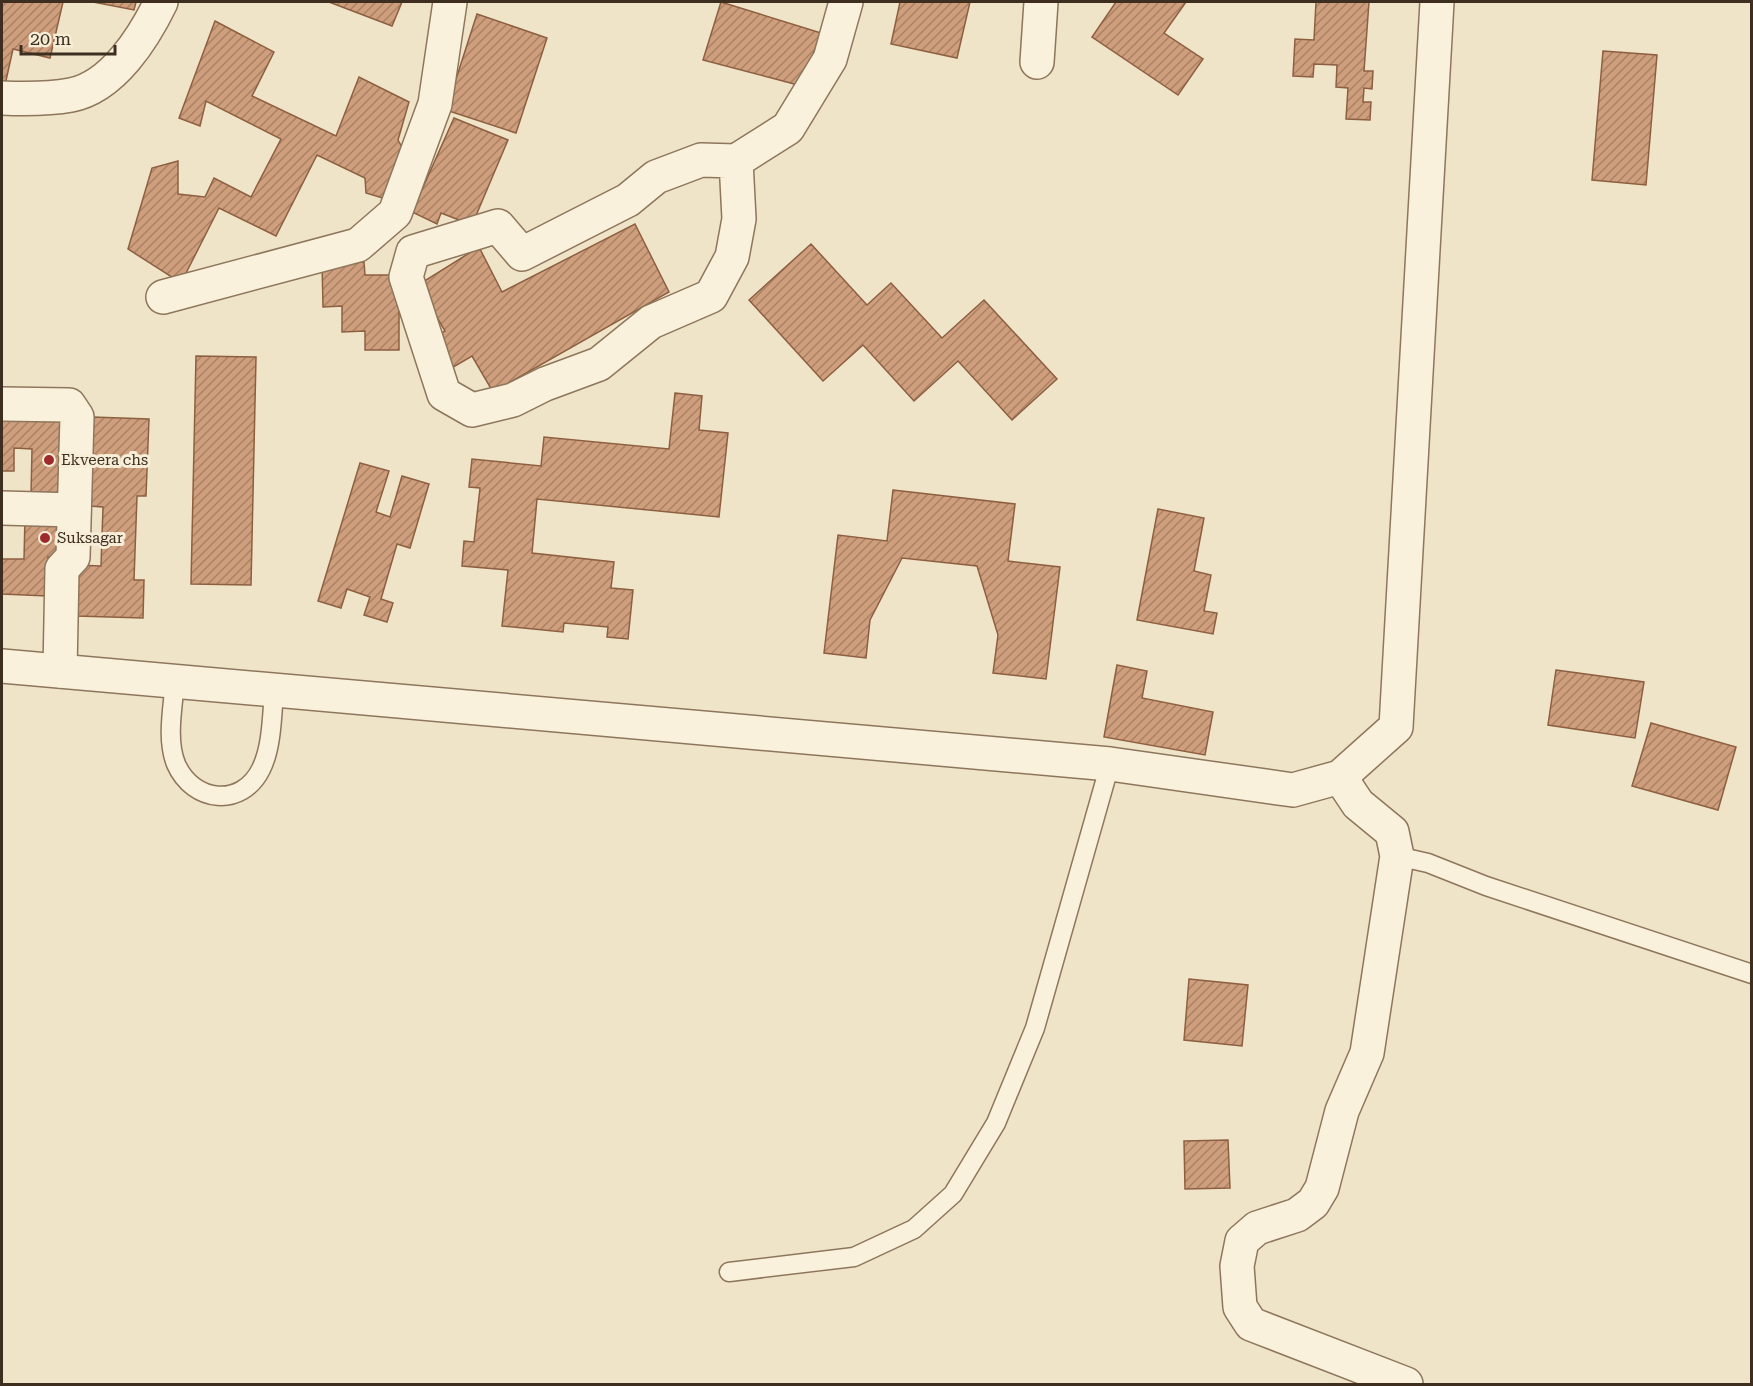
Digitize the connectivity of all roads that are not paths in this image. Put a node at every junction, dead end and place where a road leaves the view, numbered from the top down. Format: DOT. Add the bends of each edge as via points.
graph roads {
  1 [pos="161,2"];
  2 [pos="450,2"];
  3 [pos="846,2"];
  4 [pos="1041,2"];
  5 [pos="1437,2"];
  6 [pos="1037,62"];
  7 [pos="2,98"];
  8 [pos="736,161"];
  9 [pos="163,297"];
  10 [pos="2,404"];
  11 [pos="2,508"];
  12 [pos="74,510"];
  13 [pos="2,666"];
  14 [pos="60,671"];
  15 [pos="175,681"];
  16 [pos="274,691"];
  17 [pos="1110,764"];
  18 [pos="1340,777"];
  19 [pos="1397,856"];
  20 [pos="1752,974"];
  21 [pos="729,1272"];
  22 [pos="1406,1384"];
  1 -- 7 [label="street" via="111,76 73,95"];
  2 -- 9 [label="street" via="435,104 395,213 358,245"];
  3 -- 8 [label="street" via="830,59 788,128"];
  4 -- 6 [label="street"];
  5 -- 18 [label="street" via="1396,727"];
  8 -- 8 [label="street" via="739,219 732,257 711,296 651,322 599,364 513,400 472,410 444,394 406,277 413,252 498,226 522,254 628,200 656,177 700,160"];
  10 -- 12 [label="street" via="69,405 77,417"];
  11 -- 12 [label="street"];
  12 -- 14 [label="street" via="73,557 62,569"];
  13 -- 14 [label="street"];
  14 -- 15 [label="street"];
  15 -- 16 [label="street"];
  15 -- 16 [label="lane" via="171,735 175,762 186,781 202,792 219,796 236,795 251,786 262,767"];
  16 -- 17 [label="street"];
  17 -- 18 [label="street" via="1293,790"];
  17 -- 21 [label="lane" via="1035,1028 996,1123 953,1194 914,1229 854,1257"];
  18 -- 19 [label="street" via="1358,804 1392,832"];
  19 -- 20 [label="lane" via="1428,863"];
  19 -- 22 [label="street" via="1367,1053 1342,1112 1322,1188 1313,1203 1297,1215 1257,1228 1242,1241 1237,1266 1240,1307 1251,1324"];
}
